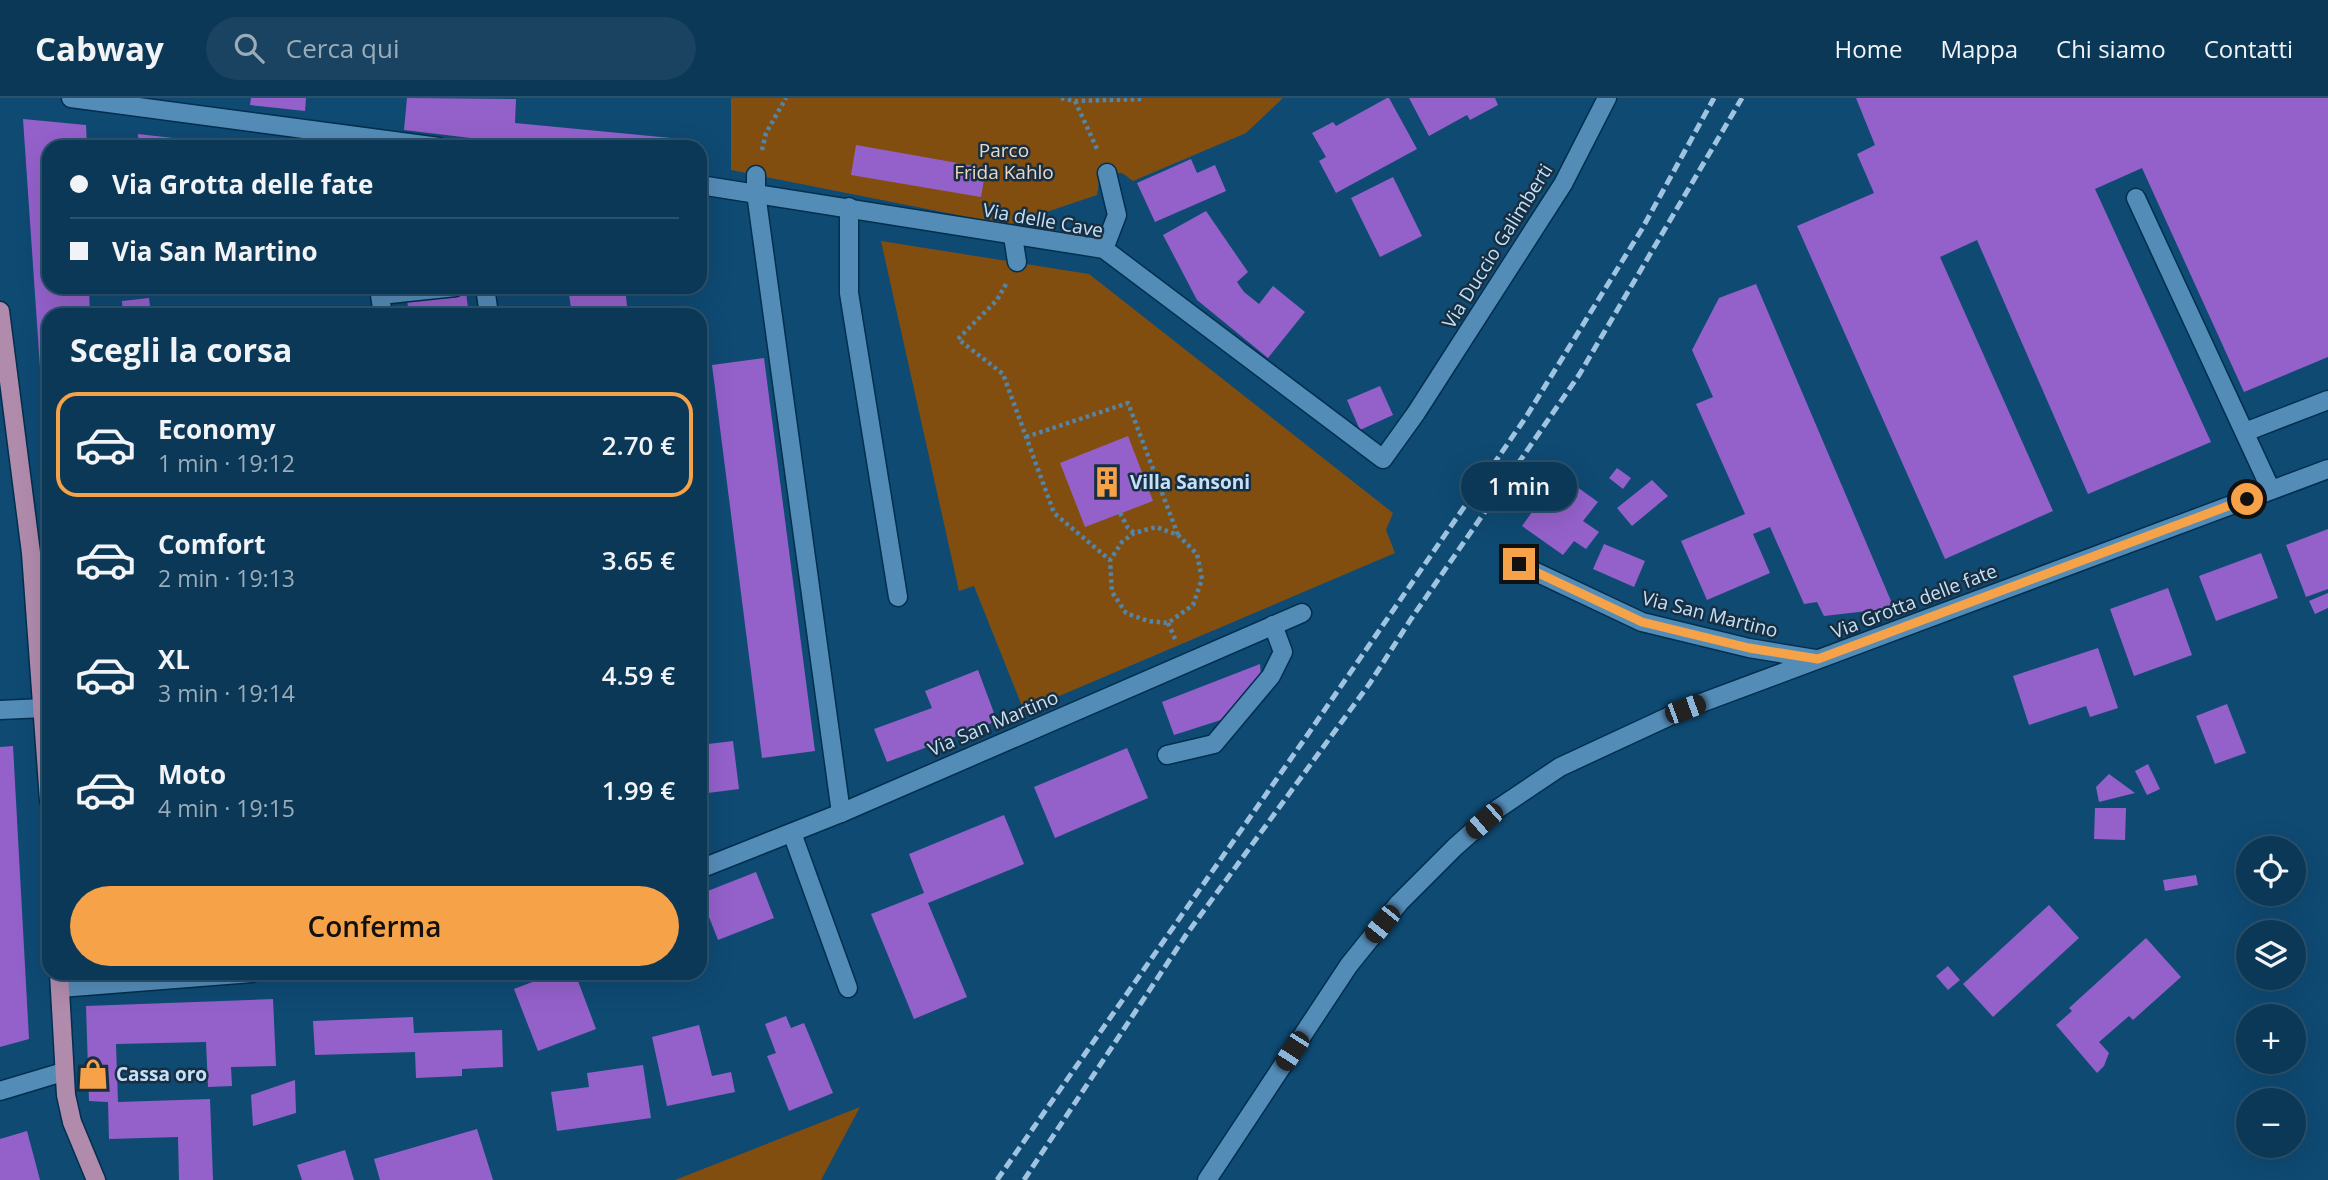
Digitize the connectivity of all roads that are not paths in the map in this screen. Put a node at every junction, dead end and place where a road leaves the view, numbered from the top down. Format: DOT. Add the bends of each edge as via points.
graph roads {
  1 [pos="1607,98"];
  2 [pos="78,99"];
  3 [pos="386,140"];
  4 [pos="1107,173"];
  5 [pos="756,184"];
  6 [pos="707,185"];
  7 [pos="2136,198"];
  8 [pos="849,207"];
  9 [pos="1013,236"];
  10 [pos="1104,249"];
  11 [pos="1017,262"];
  12 [pos="390,294"];
  13 [pos="382,308"];
  14 [pos="0,311"];
  15 [pos="2328,400"];
  16 [pos="1416,413"];
  17 [pos="2245,432"];
  18 [pos="2328,469"];
  19 [pos="2271,490"];
  20 [pos="1519,564"];
  21 [pos="898,597"];
  22 [pos="1302,613"];
  23 [pos="1273,625"];
  24 [pos="1178,646"];
  25 [pos="1818,659"];
  26 [pos="1186,663"];
  27 [pos="42,684"];
  28 [pos="42,708"];
  29 [pos="0,710"];
  30 [pos="1167,755"];
  31 [pos="841,813"];
  32 [pos="792,833"];
  33 [pos="707,866"];
  34 [pos="84,980"];
  35 [pos="60,981"];
  36 [pos="848,988"];
  37 [pos="64,1072"];
  38 [pos="0,1091"];
  39 [pos="96,1180"];
  40 [pos="1207,1180"];
  1 -- 16 [label="street, Via Duccio Galimberti" via="1563,184"];
  2 -- 3 [label="street"];
  4 -- 10 [label="street" via="1116,215"];
  5 -- 6 [label="street, Via delle Cave"];
  5 -- 8 [label="street, Via delle Cave"];
  5 -- 31 [label="street"];
  7 -- 17 [label="street"];
  8 -- 9 [label="street, Via delle Cave"];
  8 -- 21 [label="street" via="849,293"];
  9 -- 10 [label="street, Via delle Cave"];
  9 -- 11 [label="street"];
  10 -- 16 [label="street, Via delle Cave" via="1383,459"];
  12 -- 13 [label="street" via="380,295"];
  14 -- 27 [label="main road" via="31,553"];
  15 -- 17 [label="street"];
  17 -- 19 [label="street"];
  18 -- 19 [label="street, Via Grotta delle fate"];
  19 -- 25 [label="street, Via Grotta delle fate"];
  20 -- 25 [label="street, Via San Martino" via="1642,622"];
  22 -- 23 [label="street, Via San Martino"];
  23 -- 26 [label="street, Via San Martino"];
  23 -- 30 [label="street" via="1283,652 1271,676 1214,744"];
  24 -- 26 [label="street"];
  25 -- 40 [label="street, Via Grotta delle fate" via="1685,709 1560,767 1499,808 1399,903 1349,965"];
  26 -- 31 [label="street, Via San Martino"];
  28 -- 29 [label="street"];
  31 -- 32 [label="street, Via San Martino"];
  32 -- 33 [label="street, Via San Martino"];
  32 -- 36 [label="street"];
  34 -- 35 [label="street"];
  35 -- 37 [label="main road"];
  37 -- 38 [label="street"];
  37 -- 39 [label="main road" via="72,1122"];
}
